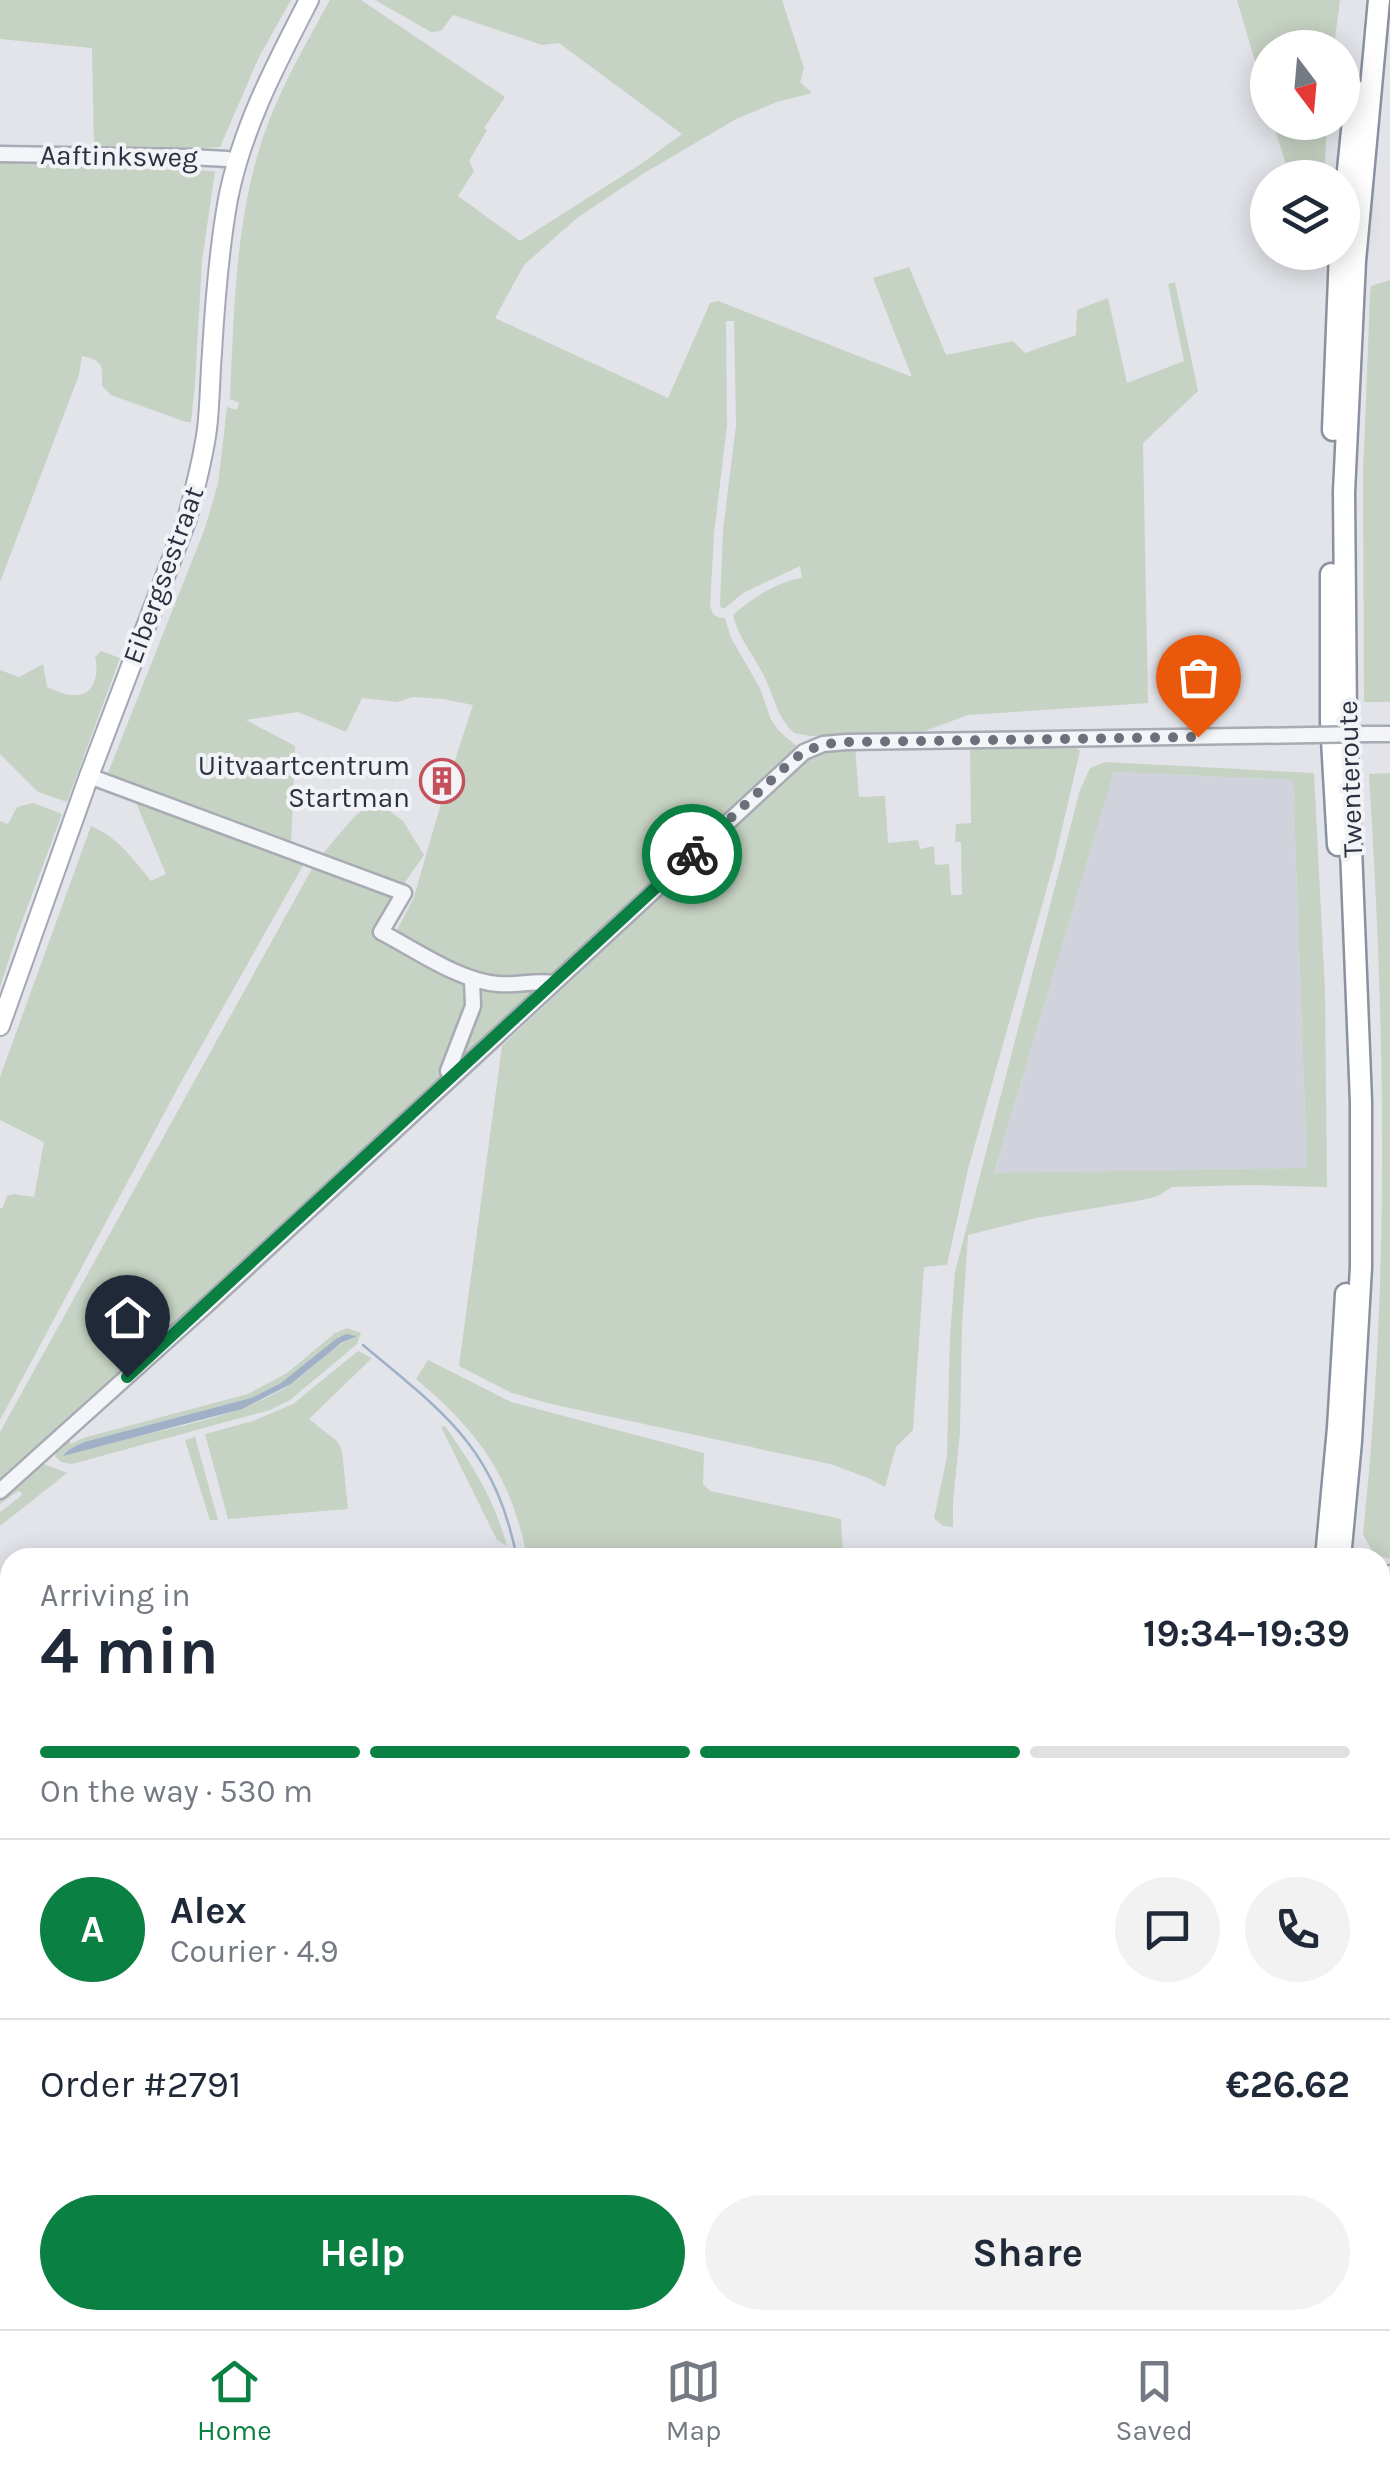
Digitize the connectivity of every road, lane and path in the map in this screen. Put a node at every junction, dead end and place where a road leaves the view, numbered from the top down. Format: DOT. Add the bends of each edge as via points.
graph roads {
  1 [pos="309,0"];
  2 [pos="1366,0"];
  3 [pos="1379,0"];
  4 [pos="0,154"];
  5 [pos="1349,160"];
  6 [pos="236,162"];
  7 [pos="1339,270"];
  8 [pos="1390,734"];
  9 [pos="89,776"];
  10 [pos="472,980"];
  11 [pos="554,983"];
  12 [pos="0,1026"];
  13 [pos="452,1078"];
  14 [pos="0,1491"];
  15 [pos="1327,1548"];
  16 [pos="1341,1548"];
  1 -- 6 [label="main road, Eibergsestraat"];
  2 -- 5 [label="highway"];
  3 -- 16 [label="highway, Twenteroute" via="1355,261 1344,492 1361,1267"];
  4 -- 6 [label="street, Aaftinksweg"];
  6 -- 9 [label="main road, Eibergsestraat" via="198,478"];
  7 -- 15 [label="highway, Twenteroute" via="1332,722 1348,1101 1347,1268"];
  8 -- 11 [label="street, bridge" via="846,742 812,748"];
  9 -- 10 [label="street" via="404,894 382,932"];
  9 -- 12 [label="main road, Eibergsestraat"];
  10 -- 11 [label="street"];
  10 -- 13 [label="street" via="473,1006 448,1071"];
  11 -- 13 [label="street"];
  13 -- 14 [label="street"];
}
